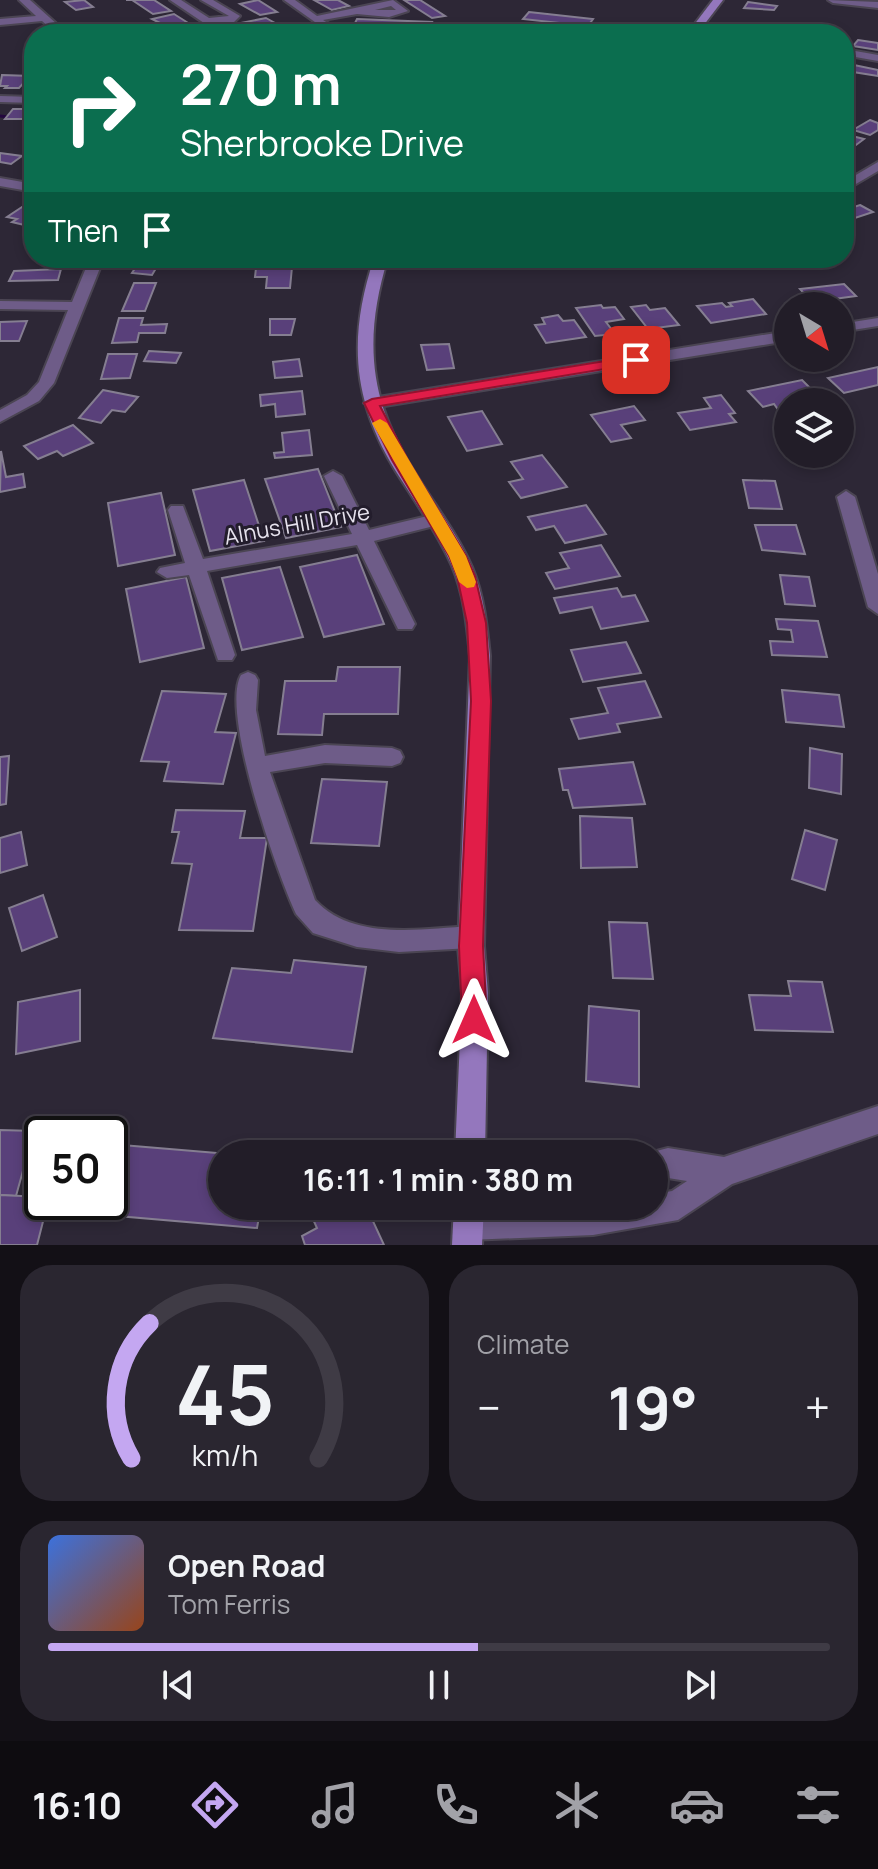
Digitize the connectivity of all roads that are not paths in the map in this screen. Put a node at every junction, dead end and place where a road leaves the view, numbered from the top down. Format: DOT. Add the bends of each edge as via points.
graph roads {
  1 [pos="24,0"];
  2 [pos="175,0"];
  3 [pos="206,0"];
  4 [pos="289,0"];
  5 [pos="365,0"];
  6 [pos="718,0"];
  7 [pos="833,0"];
  8 [pos="229,2"];
  9 [pos="390,2"];
  10 [pos="217,5"];
  11 [pos="878,5"];
  12 [pos="376,6"];
  13 [pos="193,10"];
  14 [pos="357,11"];
  15 [pos="43,18"];
  16 [pos="0,22"];
  17 [pos="315,22"];
  18 [pos="50,24"];
  19 [pos="319,24"];
  20 [pos="700,24"];
  21 [pos="854,54"];
  22 [pos="878,58"];
  23 [pos="0,99"];
  24 [pos="24,100"];
  25 [pos="878,166"];
  26 [pos="854,181"];
  27 [pos="0,182"];
  28 [pos="24,186"];
  29 [pos="93,268"];
  30 [pos="379,268"];
  31 [pos="0,305"];
  32 [pos="76,306"];
  33 [pos="878,322"];
  34 [pos="854,326"];
  35 [pos="774,338"];
  36 [pos="372,403"];
  37 [pos="0,417"];
  38 [pos="333,476"];
  39 [pos="846,497"];
  40 [pos="177,510"];
  41 [pos="436,520"];
  42 [pos="362,538"];
  43 [pos="195,567"];
  44 [pos="167,572"];
  45 [pos="878,607"];
  46 [pos="405,624"];
  47 [pos="225,655"];
  48 [pos="248,680"];
  49 [pos="392,757"];
  50 [pos="256,766"];
  51 [pos="471,937"];
  52 [pos="878,1120"];
  53 [pos="470,1140"];
  54 [pos="668,1163"];
  55 [pos="724,1172"];
  56 [pos="468,1225"];
  1 -- 15 [label="street"];
  2 -- 13 [label="street"];
  3 -- 10 [label="street"];
  4 -- 17 [label="street"];
  5 -- 12 [label="street"];
  6 -- 20 [label="main road"];
  7 -- 11 [label="street"];
  8 -- 10 [label="street"];
  9 -- 12 [label="street"];
  9 -- 14 [label="street" via="403,11"];
  10 -- 13 [label="street"];
  10 -- 13 [label="street" via="234,19 207,21"];
  12 -- 14 [label="street"];
  14 -- 17 [label="street"];
  15 -- 16 [label="street"];
  15 -- 18 [label="street"];
  17 -- 19 [label="street"];
  21 -- 22 [label="street"];
  23 -- 24 [label="street"];
  25 -- 26 [label="street"];
  27 -- 28 [label="street"];
  29 -- 32 [label="street"];
  30 -- 36 [label="main road" via="365,356"];
  31 -- 32 [label="street"];
  32 -- 37 [label="street" via="44,386"];
  33 -- 34 [label="street"];
  35 -- 36 [label="street"];
  36 -- 41 [label="main road"];
  38 -- 42 [label="street"];
  39 -- 45 [label="street"];
  40 -- 43 [label="street"];
  41 -- 42 [label="street, Alnus Hill Drive"];
  41 -- 51 [label="main road" via="466,576 480,656"];
  42 -- 43 [label="street, Alnus Hill Drive"];
  42 -- 46 [label="street"];
  43 -- 44 [label="street, Alnus Hill Drive"];
  43 -- 47 [label="street"];
  48 -- 50 [label="street" via="245,710"];
  49 -- 50 [label="street" via="325,754"];
  50 -- 51 [label="street" via="305,906 322,925 399,941"];
  51 -- 53 [label="main road" via="475,993"];
  52 -- 55 [label="street"];
  54 -- 55 [label="street"];
  55 -- 56 [label="street" via="678,1205 593,1220"];
}
